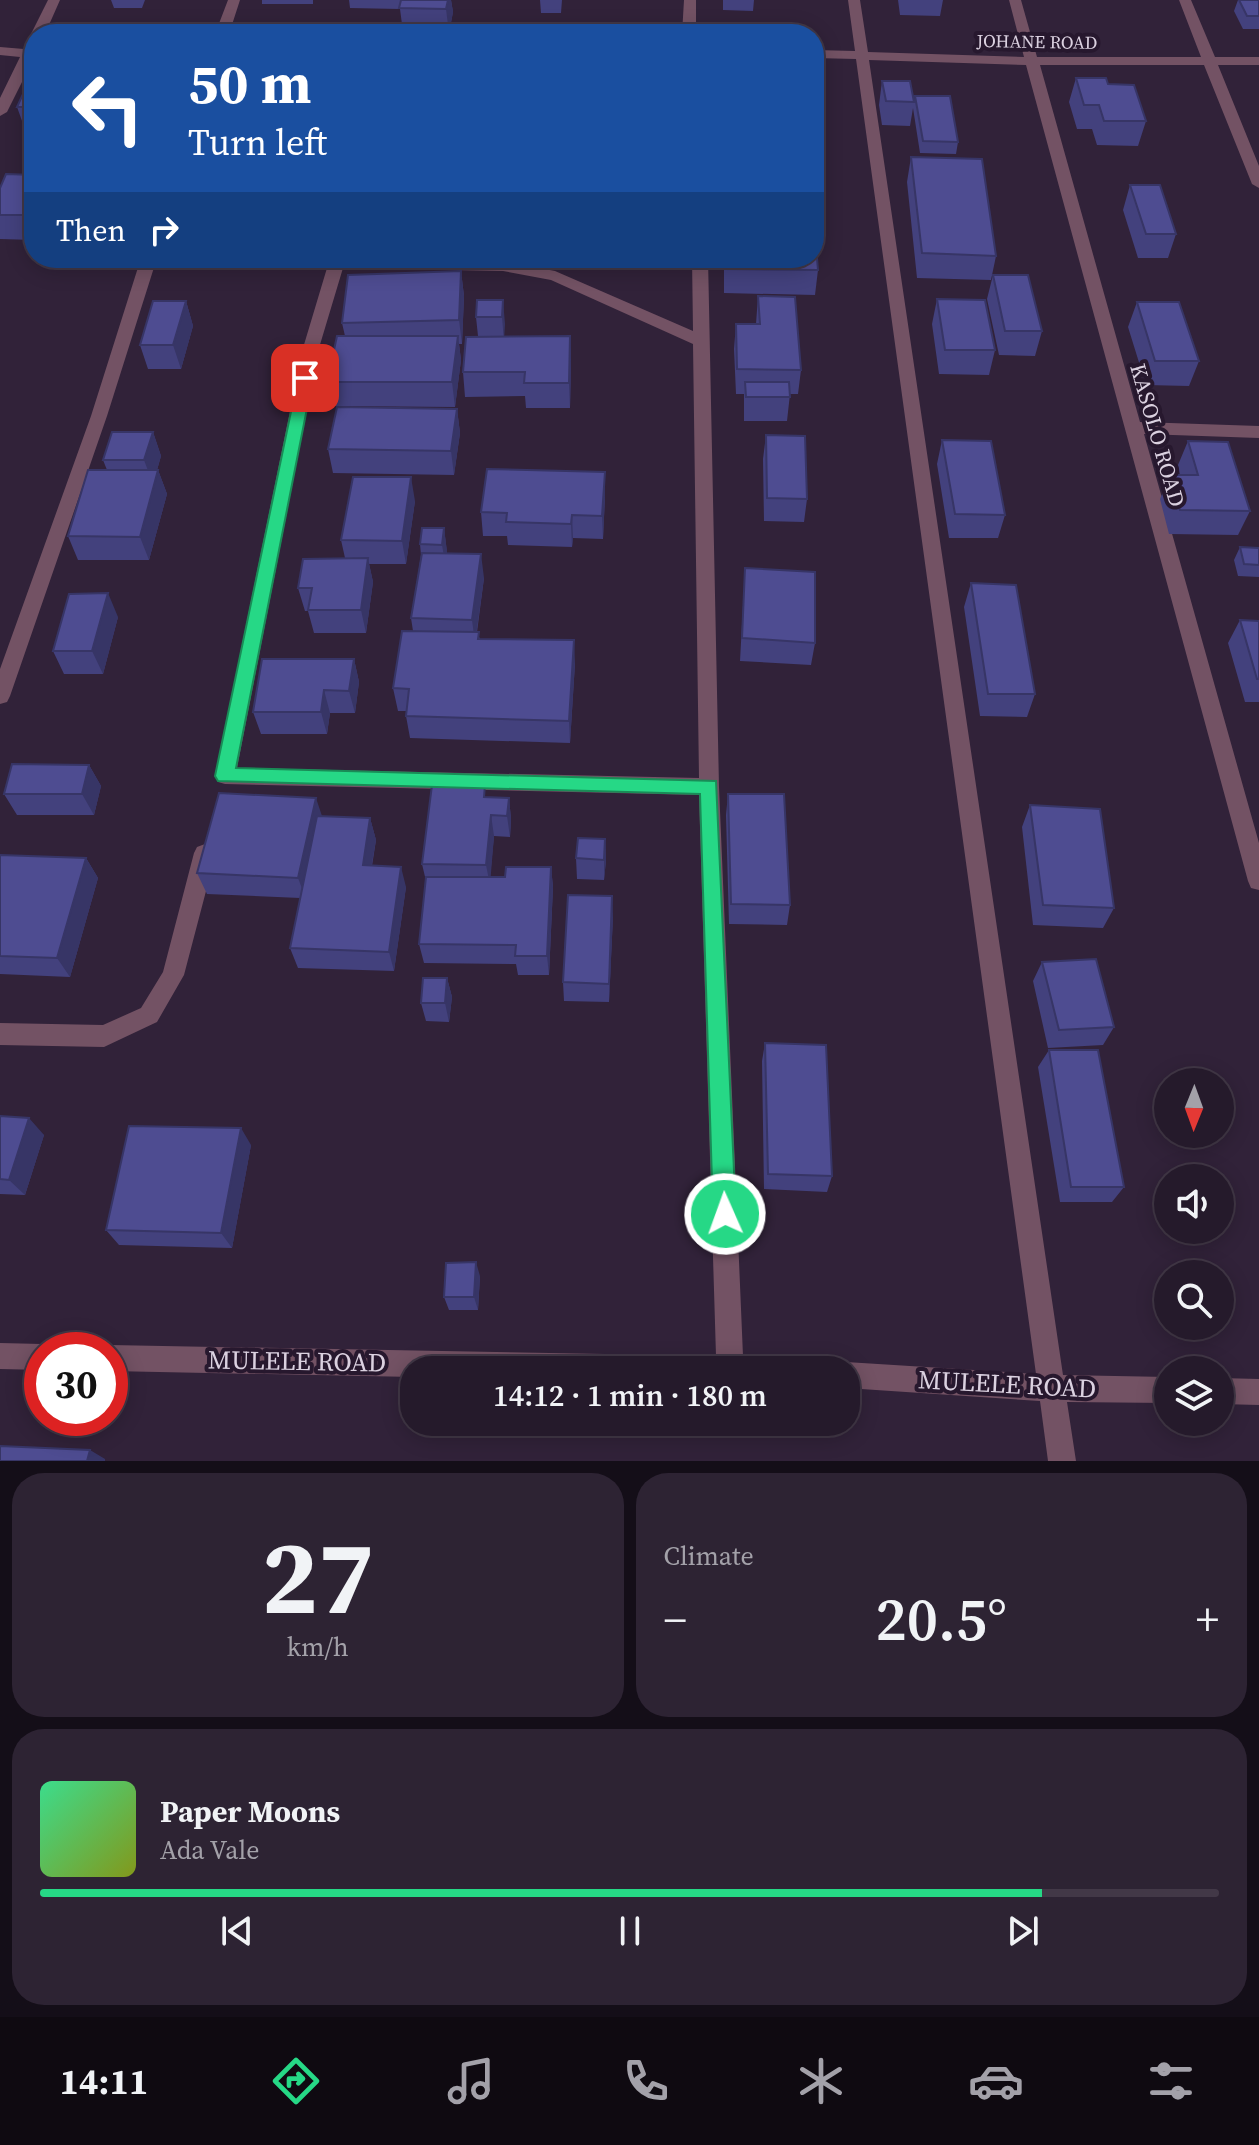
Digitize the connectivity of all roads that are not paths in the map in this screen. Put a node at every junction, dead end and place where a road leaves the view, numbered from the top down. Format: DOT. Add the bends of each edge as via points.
graph roads {
  1 [pos="54,0"];
  2 [pos="234,0"];
  3 [pos="690,0"];
  4 [pos="854,0"];
  5 [pos="1015,0"];
  6 [pos="1185,0"];
  7 [pos="43,24"];
  8 [pos="226,24"];
  9 [pos="689,24"];
  10 [pos="24,50"];
  11 [pos="0,51"];
  12 [pos="824,54"];
  13 [pos="863,55"];
  14 [pos="1029,61"];
  15 [pos="1210,61"];
  16 [pos="1259,61"];
  17 [pos="24,66"];
  18 [pos="0,112"];
  19 [pos="1259,184"];
  20 [pos="146,268"];
  21 [pos="336,268"];
  22 [pos="514,268"];
  23 [pos="700,268"];
  24 [pos="703,342"];
  25 [pos="1133,428"];
  26 [pos="1259,432"];
  27 [pos="0,696"];
  28 [pos="709,787"];
  29 [pos="209,837"];
  30 [pos="1259,881"];
  31 [pos="0,1034"];
  32 [pos="0,1356"];
  33 [pos="730,1356"];
  34 [pos="24,1357"];
  35 [pos="128,1358"];
  36 [pos="400,1362"];
  37 [pos="860,1376"];
  38 [pos="1052,1388"];
  39 [pos="1154,1390"];
  40 [pos="1234,1391"];
  41 [pos="1259,1392"];
  42 [pos="1062,1461"];
  1 -- 7 [label="street"];
  2 -- 8 [label="street"];
  3 -- 9 [label="street"];
  4 -- 13 [label="street"];
  5 -- 14 [label="street, KASOLO ROAD"];
  6 -- 15 [label="street"];
  10 -- 11 [label="street"];
  12 -- 13 [label="street, JOHANE ROAD"];
  13 -- 14 [label="street, JOHANE ROAD"];
  13 -- 38 [label="street"];
  14 -- 15 [label="street, JOHANE ROAD"];
  14 -- 25 [label="street, KASOLO ROAD"];
  15 -- 16 [label="street, JOHANE ROAD"];
  15 -- 19 [label="street"];
  17 -- 18 [label="street"];
  20 -- 27 [label="street"];
  21 -- 28 [label="street" via="311,348 223,783"];
  22 -- 24 [label="street" via="542,273"];
  23 -- 24 [label="street"];
  24 -- 28 [label="street"];
  25 -- 26 [label="street"];
  25 -- 30 [label="street, KASOLO ROAD"];
  28 -- 33 [label="street"];
  29 -- 31 [label="street" via="173,975 149,1015 104,1036"];
  32 -- 34 [label="street"];
  35 -- 36 [label="street, MULELE ROAD"];
  37 -- 38 [label="street, MULELE ROAD"];
  38 -- 39 [label="street, MULELE ROAD"];
  38 -- 42 [label="street"];
  40 -- 41 [label="street"];
}
